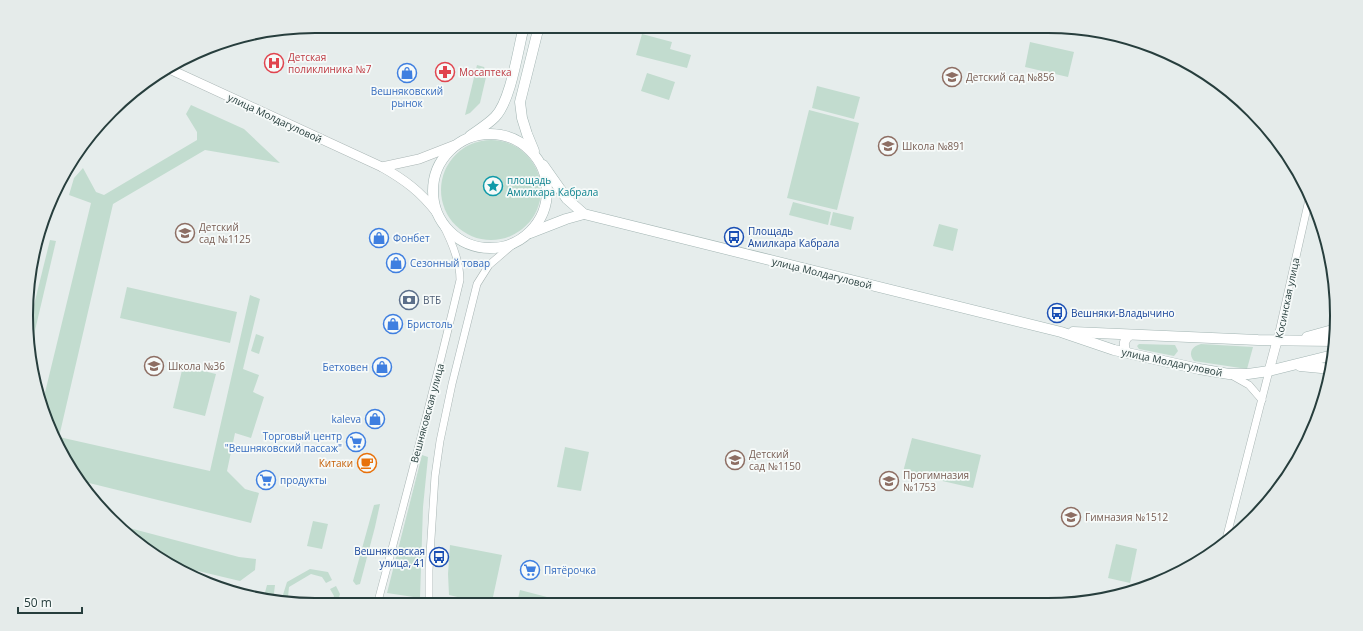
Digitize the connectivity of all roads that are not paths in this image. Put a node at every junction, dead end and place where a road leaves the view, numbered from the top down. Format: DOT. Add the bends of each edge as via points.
graph roads {
  1 [pos="522,33"];
  2 [pos="536,33"];
  3 [pos="174,71"];
  4 [pos="458,143"];
  5 [pos="536,154"];
  6 [pos="542,165"];
  7 [pos="382,167"];
  8 [pos="1308,206"];
  9 [pos="437,213"];
  10 [pos="584,214"];
  11 [pos="442,223"];
  12 [pos="528,234"];
  13 [pos="517,241"];
  14 [pos="1329,331"];
  15 [pos="1061,332"];
  16 [pos="1130,335"];
  17 [pos="1277,341"];
  18 [pos="1294,341"];
  19 [pos="1329,341"];
  20 [pos="1127,353"];
  21 [pos="1327,356"];
  22 [pos="1290,365"];
  23 [pos="1325,368"];
  24 [pos="1269,371"];
  25 [pos="1229,374"];
  26 [pos="1262,400"];
  27 [pos="1229,532"];
  28 [pos="379,598"];
  29 [pos="429,598"];
  1 -- 4 [label="main road" via="502,108 495,117"];
  2 -- 5 [label="main road" via="520,102 523,123"];
  3 -- 7 [label="street, улица Молдагуловой"];
  4 -- 5 [label="main road" via="479,135 508,136 520,141"];
  4 -- 7 [label="street" via="419,159"];
  4 -- 9 [label="main road" via="446,153 434,180 433,193"];
  5 -- 6 [label="main road"];
  6 -- 10 [label="main road, улица Молдагуловой" via="567,199"];
  6 -- 12 [label="main road" via="548,183 548,200 543,214"];
  7 -- 9 [label="street, улица Молдагуловой" via="414,188"];
  8 -- 17 [label="street, Косинская улица"];
  9 -- 11 [label="main road"];
  10 -- 12 [label="main road, улица Молдагуловой"];
  10 -- 15 [label="main road, улица Молдагуловой"];
  11 -- 13 [label="main road" via="454,236 482,248 502,247"];
  11 -- 28 [label="street, Вешняковская улица" via="455,251 460,280"];
  12 -- 13 [label="main road"];
  13 -- 29 [label="street, Вешняковская улица" via="489,265 476,284 440,441 435,476"];
  14 -- 18 [label="main road"];
  15 -- 16 [label="main road, улица Молдагуловой"];
  15 -- 20 [label="main road, улица Молдагуловой"];
  16 -- 17 [label="main road, улица Молдагуловой"];
  16 -- 20 [label="street" via="1124,344"];
  17 -- 18 [label="main road, улица Молдагуловой"];
  17 -- 24 [label="street, Косинская улица"];
  18 -- 19 [label="main road, улица Молдагуловой"];
  20 -- 25 [label="main road, улица Молдагуловой"];
  21 -- 22 [label="main road, улица Молдагуловой"];
  22 -- 23 [label="main road"];
  22 -- 24 [label="main road, улица Молдагуловой"];
  24 -- 25 [label="main road, улица Молдагуловой"];
  24 -- 26 [label="street, Косинская улица"];
  25 -- 26 [label="street" via="1249,385"];
  26 -- 27 [label="street, Косинская улица"];
}
